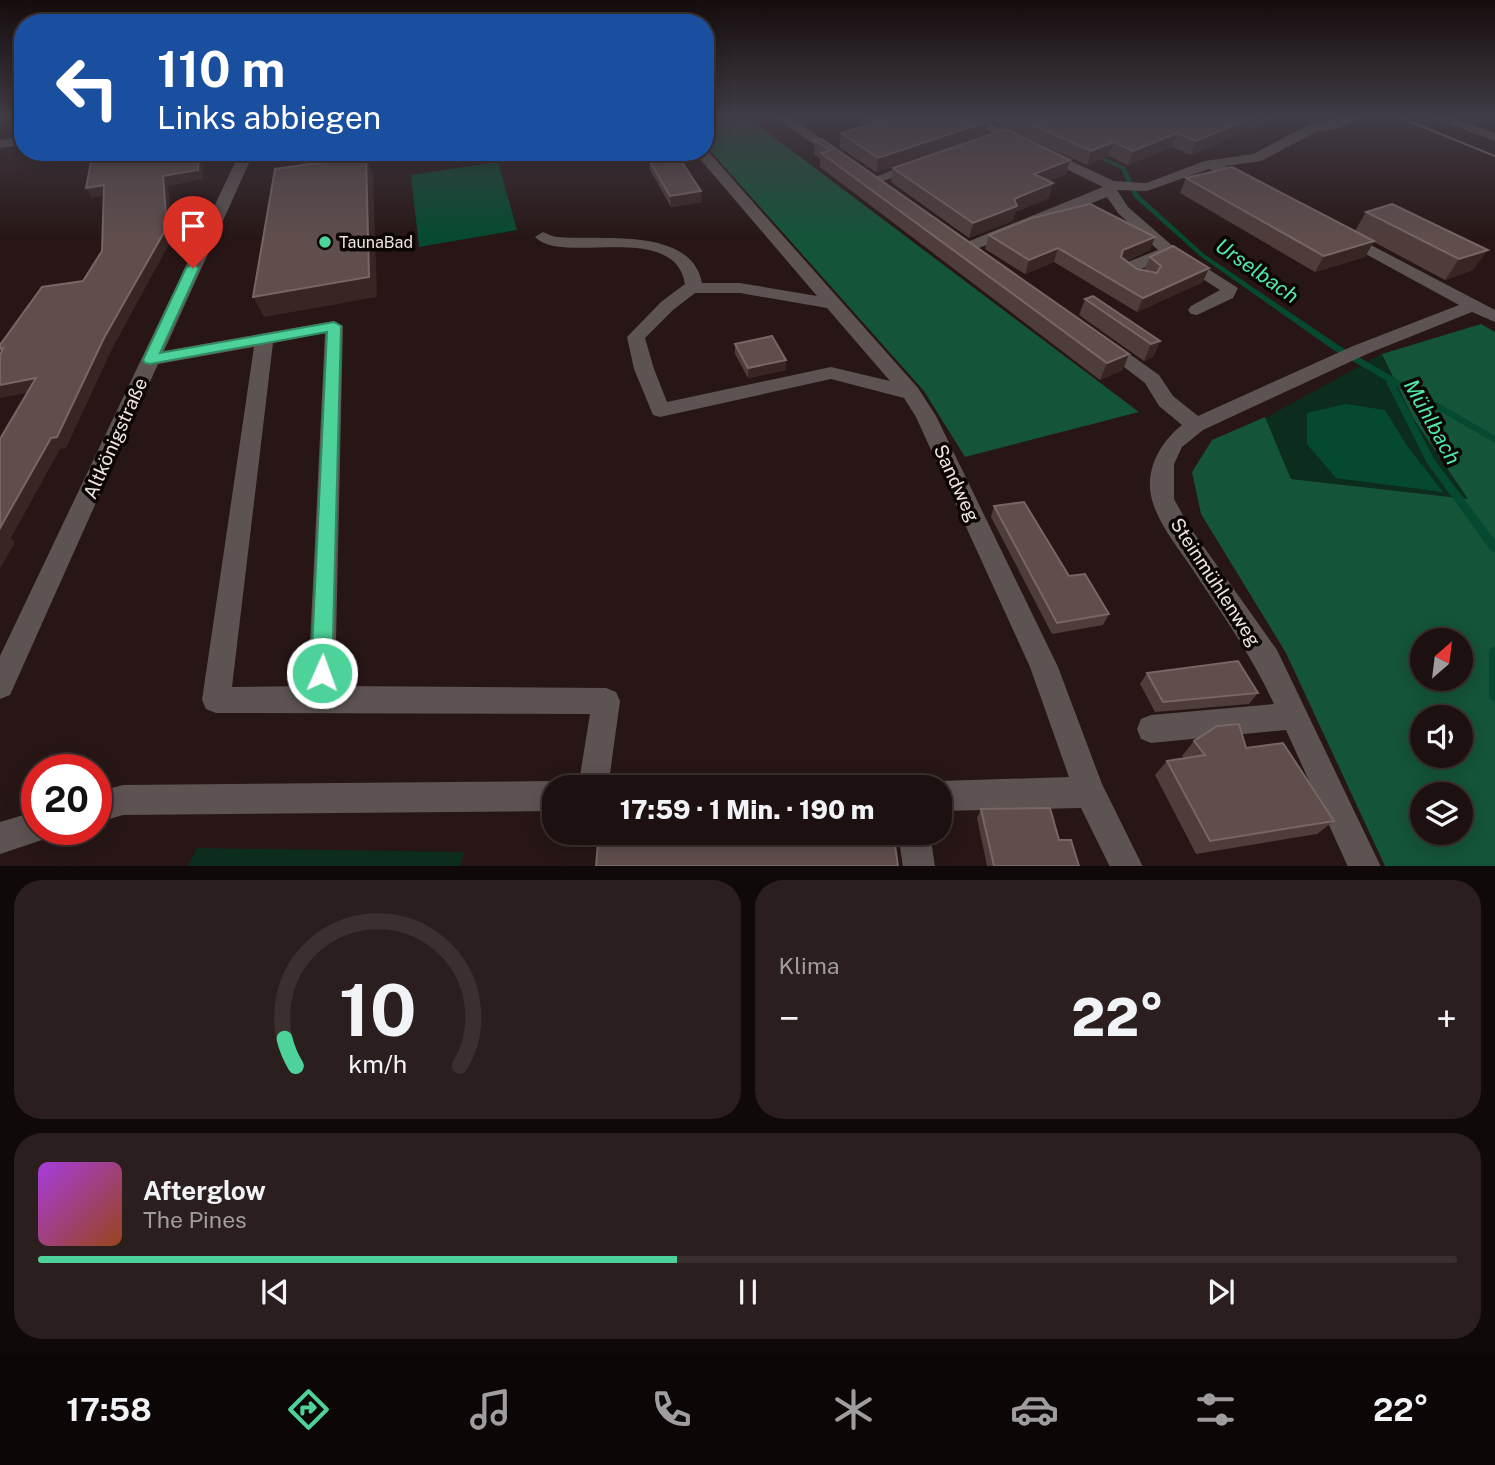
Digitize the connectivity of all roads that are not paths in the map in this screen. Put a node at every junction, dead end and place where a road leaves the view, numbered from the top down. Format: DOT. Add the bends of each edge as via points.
graph roads {
  1 [pos="843,158"];
  2 [pos="932,158"];
  3 [pos="1054,158"];
  4 [pos="1252,158"];
  5 [pos="243,161"];
  6 [pos="709,161"];
  7 [pos="1210,163"];
  8 [pos="863,172"];
  9 [pos="1114,187"];
  10 [pos="1258,190"];
  11 [pos="895,195"];
  12 [pos="1331,229"];
  13 [pos="543,237"];
  14 [pos="1169,251"];
  15 [pos="989,262"];
  16 [pos="1145,280"];
  17 [pos="692,288"];
  18 [pos="834,304"];
  19 [pos="1474,305"];
  20 [pos="1197,310"];
  21 [pos="1495,317"];
  22 [pos="1087,332"];
  23 [pos="264,339"];
  24 [pos="150,360"];
  25 [pos="911,393"];
  26 [pos="1196,425"];
  27 [pos="0,686"];
  28 [pos="321,699"];
  29 [pos="1294,716"];
  30 [pos="1152,729"];
  31 [pos="595,775"];
  32 [pos="1090,792"];
  33 [pos="542,796"];
  34 [pos="952,796"];
  35 [pos="112,803"];
  36 [pos="21,832"];
  37 [pos="0,838"];
  38 [pos="916,845"];
  39 [pos="919,866"];
  40 [pos="1127,866"];
  41 [pos="1365,866"];
  1 -- 8 [label="street"];
  2 -- 8 [label="street"];
  3 -- 9 [label="street"];
  4 -- 7 [label="street"];
  5 -- 24 [label="street, Altkönigstraße"];
  6 -- 18 [label="street, Sandweg"];
  7 -- 9 [label="street" via="1147,187"];
  7 -- 10 [label="street"];
  8 -- 11 [label="street"];
  9 -- 14 [label="street" via="1124,210"];
  9 -- 15 [label="street" via="963,243"];
  12 -- 19 [label="street"];
  13 -- 17 [label="street" via="552,242 654,246 689,264 696,275"];
  14 -- 16 [label="street" via="1126,270"];
  14 -- 20 [label="street" via="1229,288 1227,294"];
  17 -- 18 [label="street" via="740,288"];
  17 -- 25 [label="street" via="636,337 660,410 831,373"];
  18 -- 25 [label="street, Sandweg"];
  19 -- 21 [label="street"];
  19 -- 26 [label="street, Steinmühlenweg" via="1351,354"];
  22 -- 26 [label="street" via="1152,379 1166,401"];
  23 -- 24 [label="street"];
  23 -- 28 [label="street" via="334,326"];
  23 -- 28 [label="street" via="216,700"];
  24 -- 27 [label="street, Altkönigstraße"];
  25 -- 32 [label="street, Sandweg" via="1044,667"];
  26 -- 29 [label="street, Steinmühlenweg" via="1174,442 1163,464 1163,499 1267,659"];
  28 -- 31 [label="street" via="606,701"];
  29 -- 30 [label="street"];
  29 -- 41 [label="street, Steinmühlenweg"];
  32 -- 34 [label="street"];
  32 -- 40 [label="street, Sandweg"];
  33 -- 35 [label="street"];
  36 -- 37 [label="street"];
  38 -- 39 [label="street"];
}
